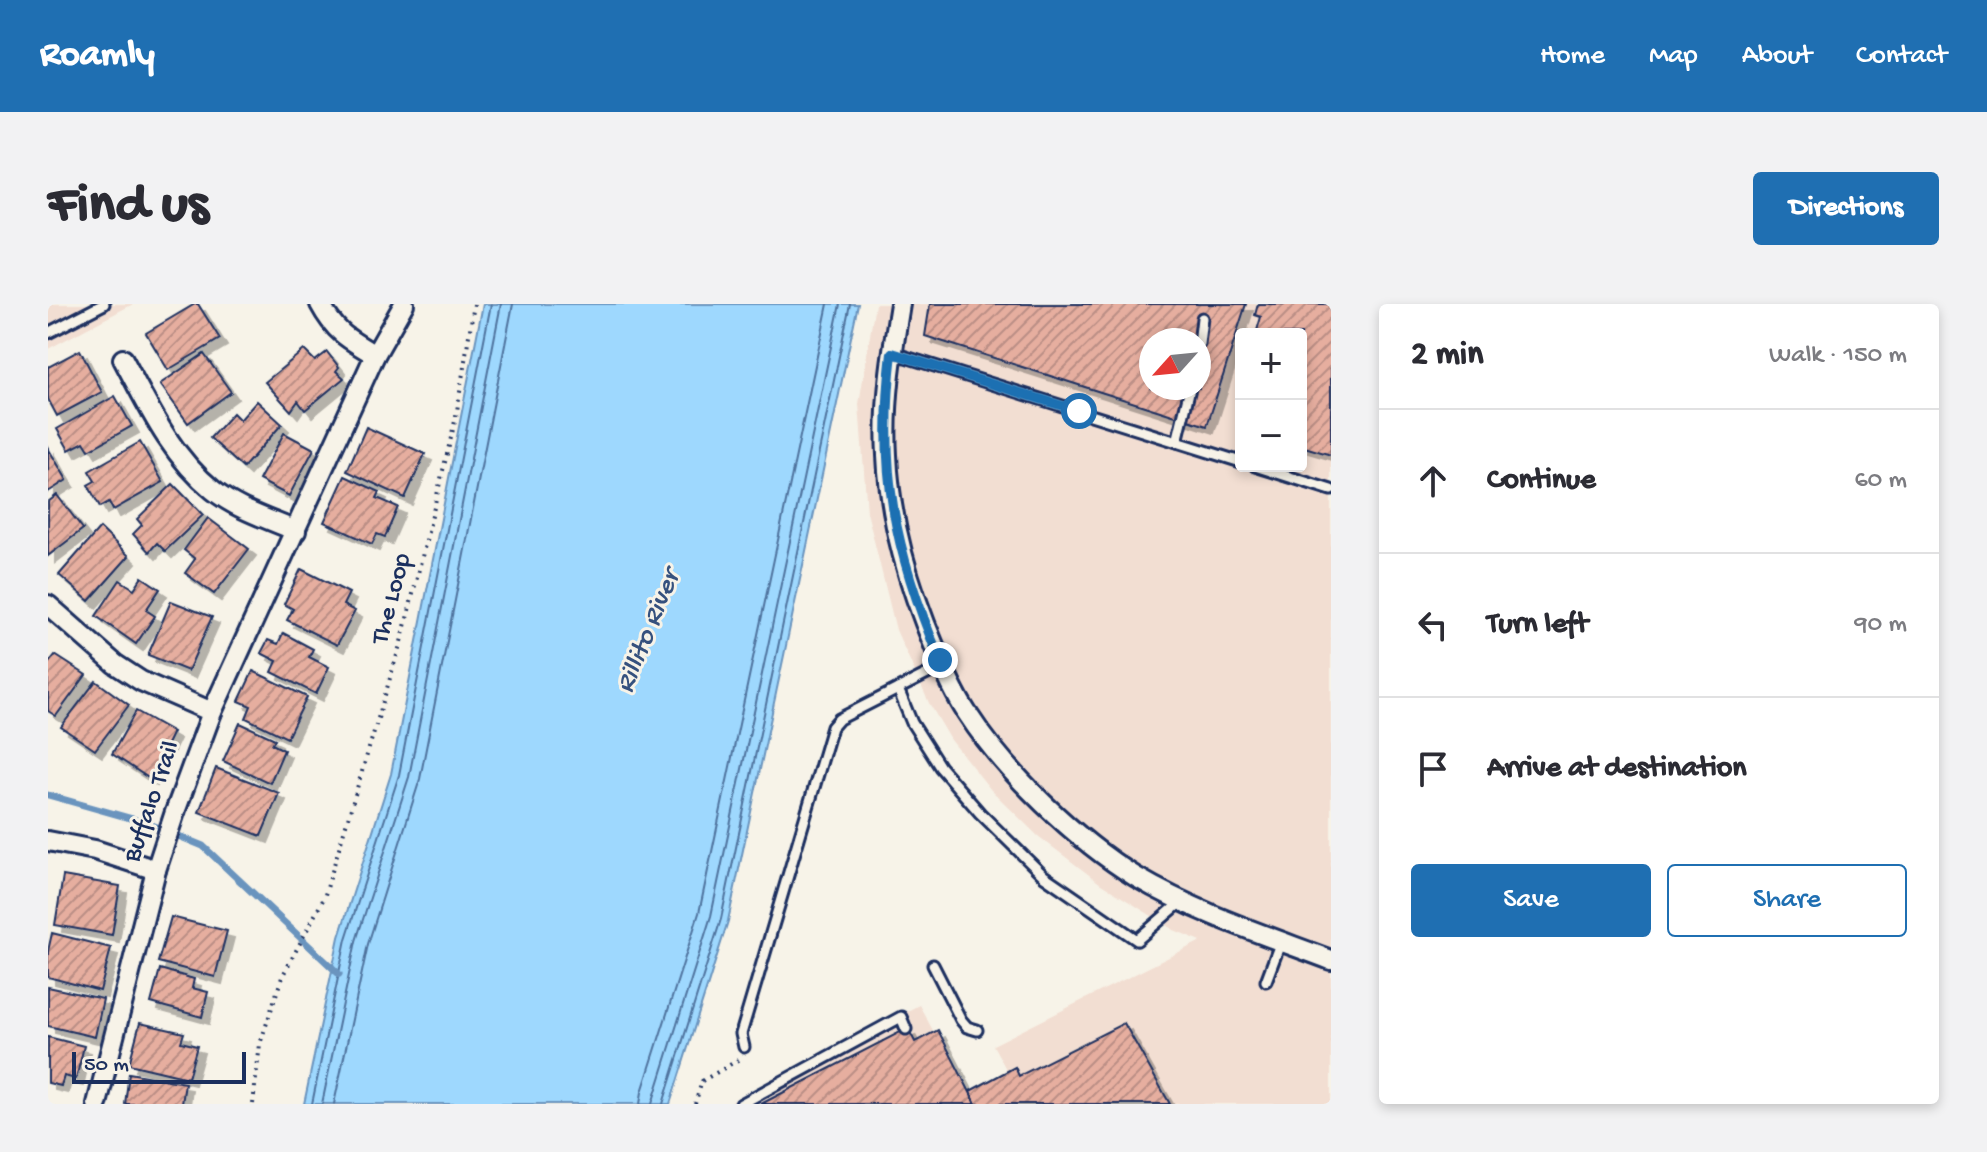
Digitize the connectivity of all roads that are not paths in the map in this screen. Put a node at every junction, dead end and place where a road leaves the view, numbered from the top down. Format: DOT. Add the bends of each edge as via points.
graph roads {
  1 [pos="104,304"];
  2 [pos="320,304"];
  3 [pos="404,304"];
  4 [pos="900,304"];
  5 [pos="1202,318"];
  6 [pos="1201,328"];
  7 [pos="48,333"];
  8 [pos="892,353"];
  9 [pos="375,355"];
  10 [pos="123,359"];
  11 [pos="1187,400"];
  12 [pos="1177,442"];
  13 [pos="1235,460"];
  14 [pos="1274,472"];
  15 [pos="1331,490"];
  16 [pos="296,531"];
  17 [pos="48,605"];
  18 [pos="943,666"];
  19 [pos="898,689"];
  20 [pos="212,712"];
  21 [pos="48,841"];
  22 [pos="158,863"];
  23 [pos="1182,901"];
  24 [pos="1281,941"];
  25 [pos="1331,960"];
  26 [pos="933,965"];
  27 [pos="1266,981"];
  28 [pos="906,1029"];
  29 [pos="977,1030"];
  30 [pos="747,1050"];
  31 [pos="97,1104"];
  32 [pos="741,1104"];
  1 -- 7 [label="lane"];
  2 -- 9 [label="street" via="343,336"];
  3 -- 9 [label="street, Buffalo Trail"];
  4 -- 8 [label="street"];
  5 -- 6 [label="lane"];
  8 -- 12 [label="lane"];
  8 -- 18 [label="street" via="886,422 892,507 908,578"];
  9 -- 16 [label="street, Buffalo Trail"];
  10 -- 16 [label="street" via="167,439 213,491"];
  11 -- 12 [label="lane"];
  12 -- 13 [label="lane"];
  14 -- 15 [label="lane"];
  16 -- 20 [label="street, Buffalo Trail"];
  17 -- 20 [label="street" via="141,681"];
  18 -- 19 [label="lane"];
  18 -- 23 [label="street" via="969,716 1046,805 1112,860"];
  19 -- 23 [label="lane" via="940,767 1044,876 1137,940"];
  19 -- 30 [label="lane" via="832,727 741,1034"];
  20 -- 22 [label="street, Buffalo Trail"];
  21 -- 22 [label="street"];
  22 -- 31 [label="street, Buffalo Trail"];
  23 -- 24 [label="street"];
  24 -- 25 [label="street"];
  24 -- 27 [label="lane"];
  26 -- 29 [label="lane" via="961,1020"];
  28 -- 32 [label="lane" via="901,1017"];
}
